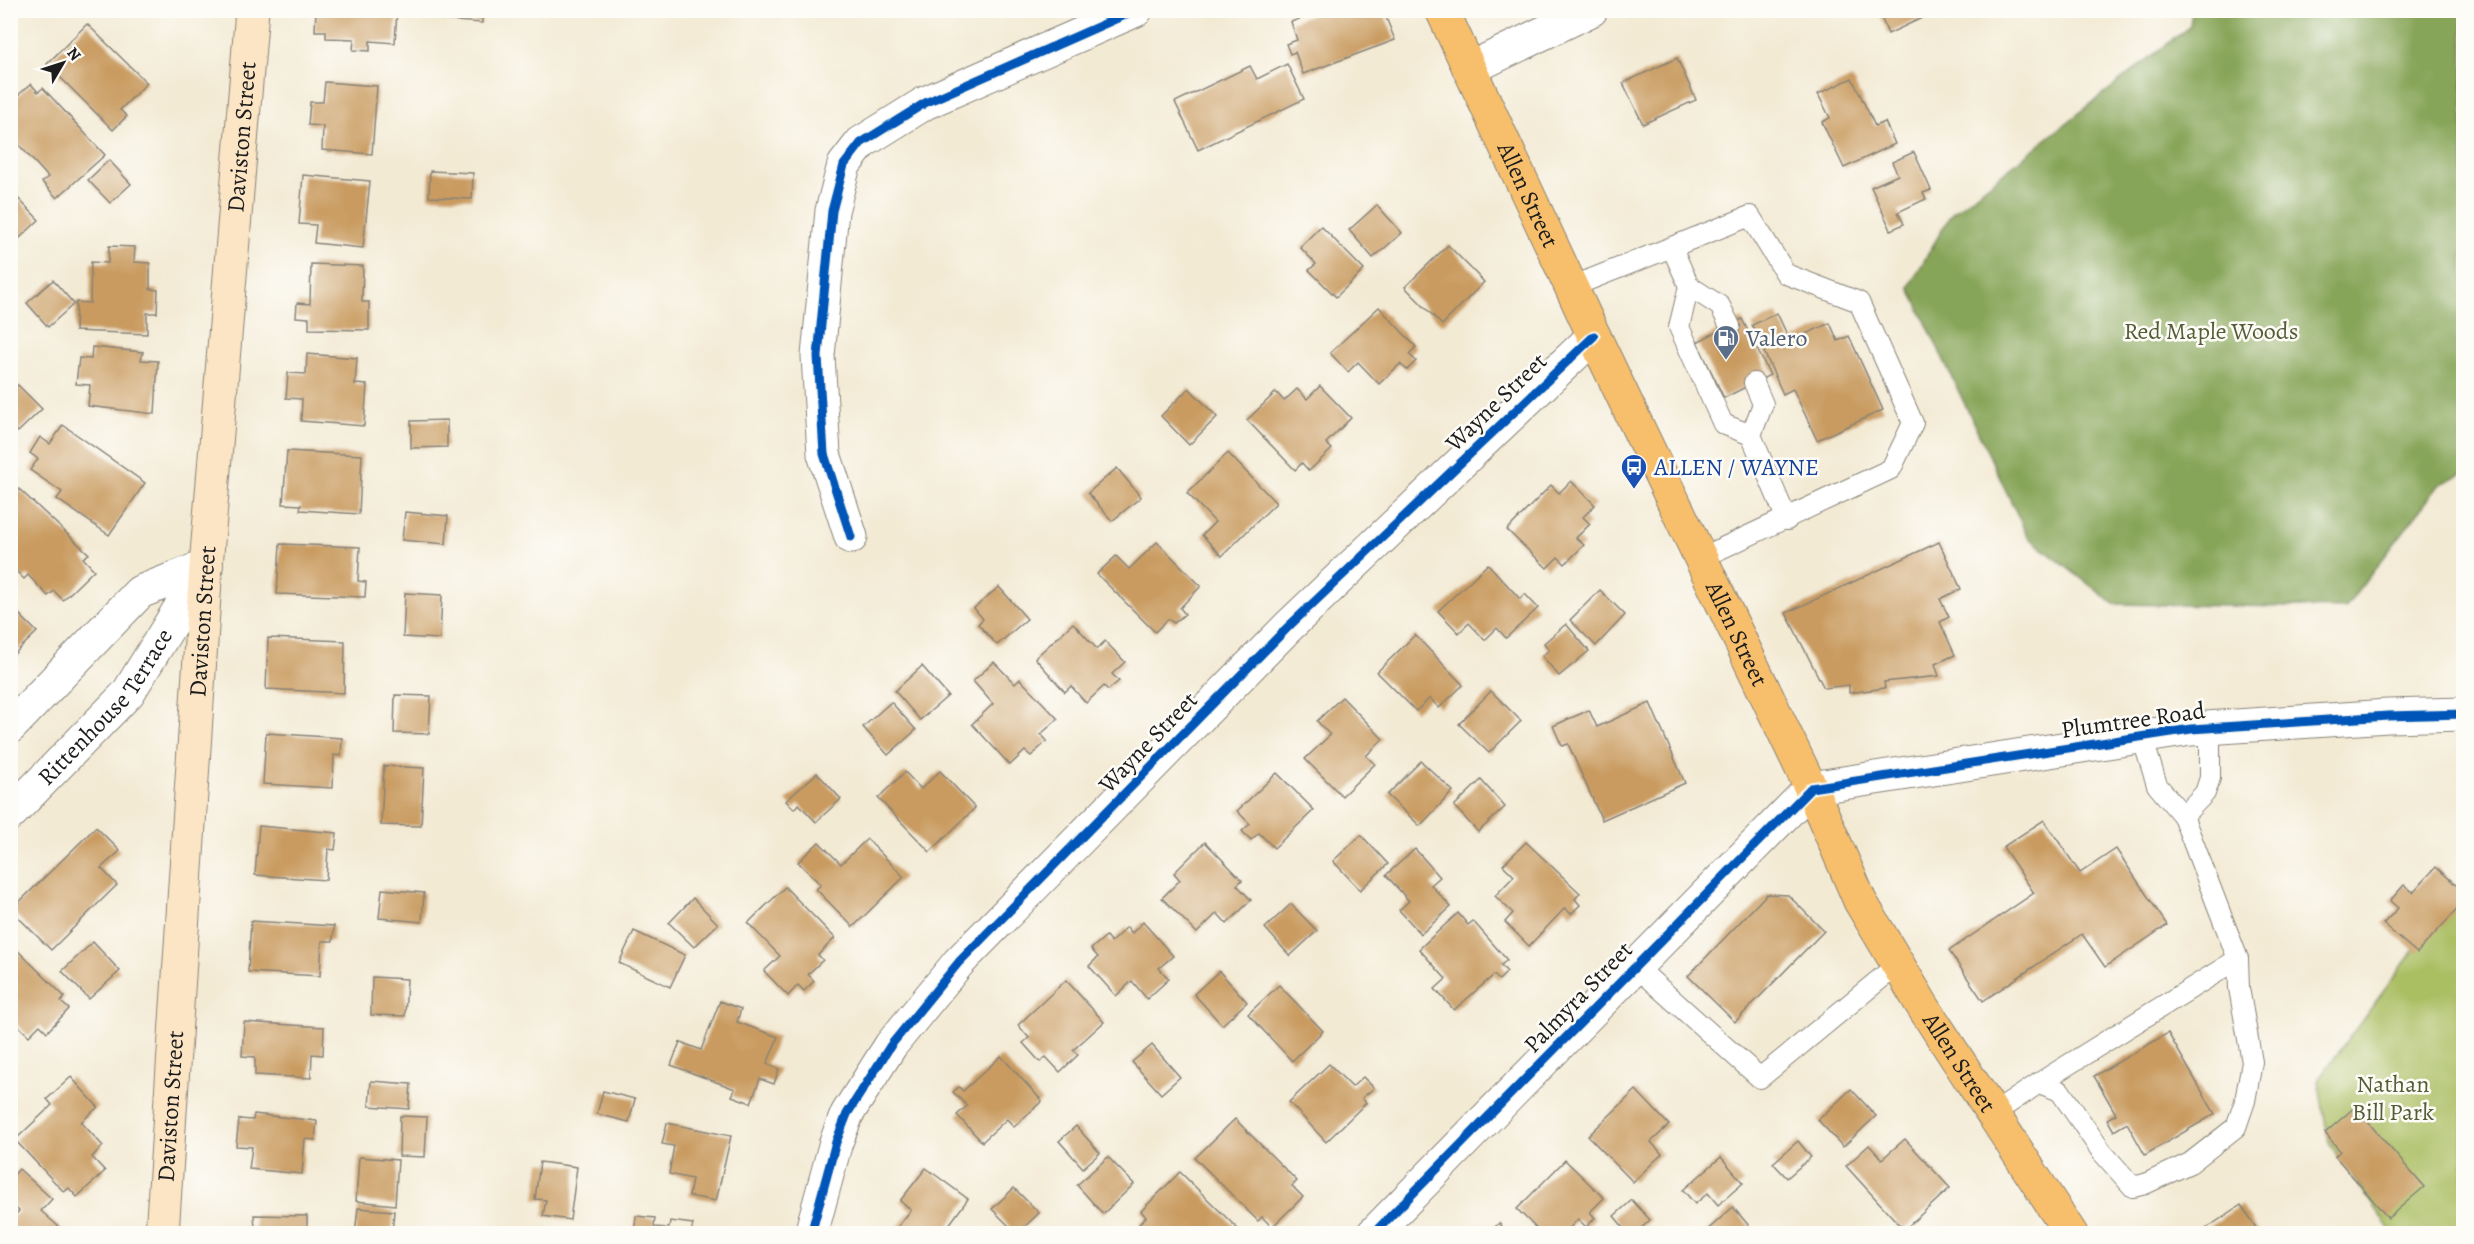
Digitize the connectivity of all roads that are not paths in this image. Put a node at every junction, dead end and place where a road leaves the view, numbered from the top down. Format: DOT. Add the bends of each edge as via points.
graph roads {
  1 [pos="252,10"];
  2 [pos="1136,10"];
  3 [pos="1442,10"];
  4 [pos="1591,10"];
  5 [pos="1469,69"];
  6 [pos="1672,248"];
  7 [pos="1689,286"];
  8 [pos="1571,287"];
  9 [pos="1730,326"];
  10 [pos="1594,336"];
  11 [pos="1754,383"];
  12 [pos="1750,435"];
  13 [pos="1787,520"];
  14 [pos="851,537"];
  15 [pos="1701,558"];
  16 [pos="206,566"];
  17 [pos="2463,714"];
  18 [pos="10,727"];
  19 [pos="2211,728"];
  20 [pos="2142,737"];
  21 [pos="1811,788"];
  22 [pos="10,814"];
  23 [pos="2183,816"];
  24 [pos="2238,959"];
  25 [pos="1897,965"];
  26 [pos="1636,967"];
  27 [pos="2039,1083"];
  28 [pos="1993,1114"];
  29 [pos="2063,1230"];
  30 [pos="162,1233"];
  31 [pos="811,1233"];
  32 [pos="1373,1233"];
  1 -- 16 [label="main road, Daviston Street"];
  2 -- 14 [label="street" via="925,103 861,143 844,165 832,211 818,356 824,454"];
  3 -- 5 [label="main road, Allen Street"];
  4 -- 5 [label="street"];
  5 -- 8 [label="main road, Allen Street"];
  6 -- 7 [label="lane"];
  6 -- 8 [label="lane"];
  6 -- 13 [label="lane" via="1750,216 1786,274 1859,302 1913,423 1891,469"];
  7 -- 9 [label="lane" via="1720,306"];
  7 -- 12 [label="lane" via="1678,327 1724,424"];
  8 -- 10 [label="main road, Allen Street"];
  10 -- 15 [label="main road, Allen Street"];
  10 -- 31 [label="street, Wayne Street" via="1288,627 959,962 891,1045 851,1106 836,1142"];
  11 -- 12 [label="lane" via="1763,404"];
  12 -- 13 [label="lane"];
  13 -- 15 [label="lane"];
  15 -- 21 [label="main road, Allen Street"];
  16 -- 18 [label="street, Rittenhouse Terrace" via="140,592"];
  16 -- 22 [label="street, Rittenhouse Terrace" via="128,693"];
  16 -- 30 [label="main road, Daviston Street"];
  17 -- 19 [label="street, Plumtree Road"];
  19 -- 20 [label="street, Plumtree Road"];
  19 -- 23 [label="lane" via="2210,778 2205,793"];
  20 -- 21 [label="street, Plumtree Road"];
  20 -- 23 [label="lane" via="2157,785"];
  21 -- 25 [label="main road, Allen Street" via="1860,902"];
  21 -- 26 [label="street, Palmyra Street"];
  23 -- 24 [label="lane"];
  24 -- 27 [label="lane"];
  24 -- 27 [label="lane" via="2252,1062 2245,1101 2236,1126 2190,1163 2133,1187 2102,1152 2060,1091"];
  25 -- 26 [label="lane" via="1760,1078"];
  25 -- 28 [label="main road, Allen Street"];
  26 -- 32 [label="street, Palmyra Street"];
  27 -- 28 [label="lane"];
  28 -- 29 [label="main road, Allen Street"];
}
